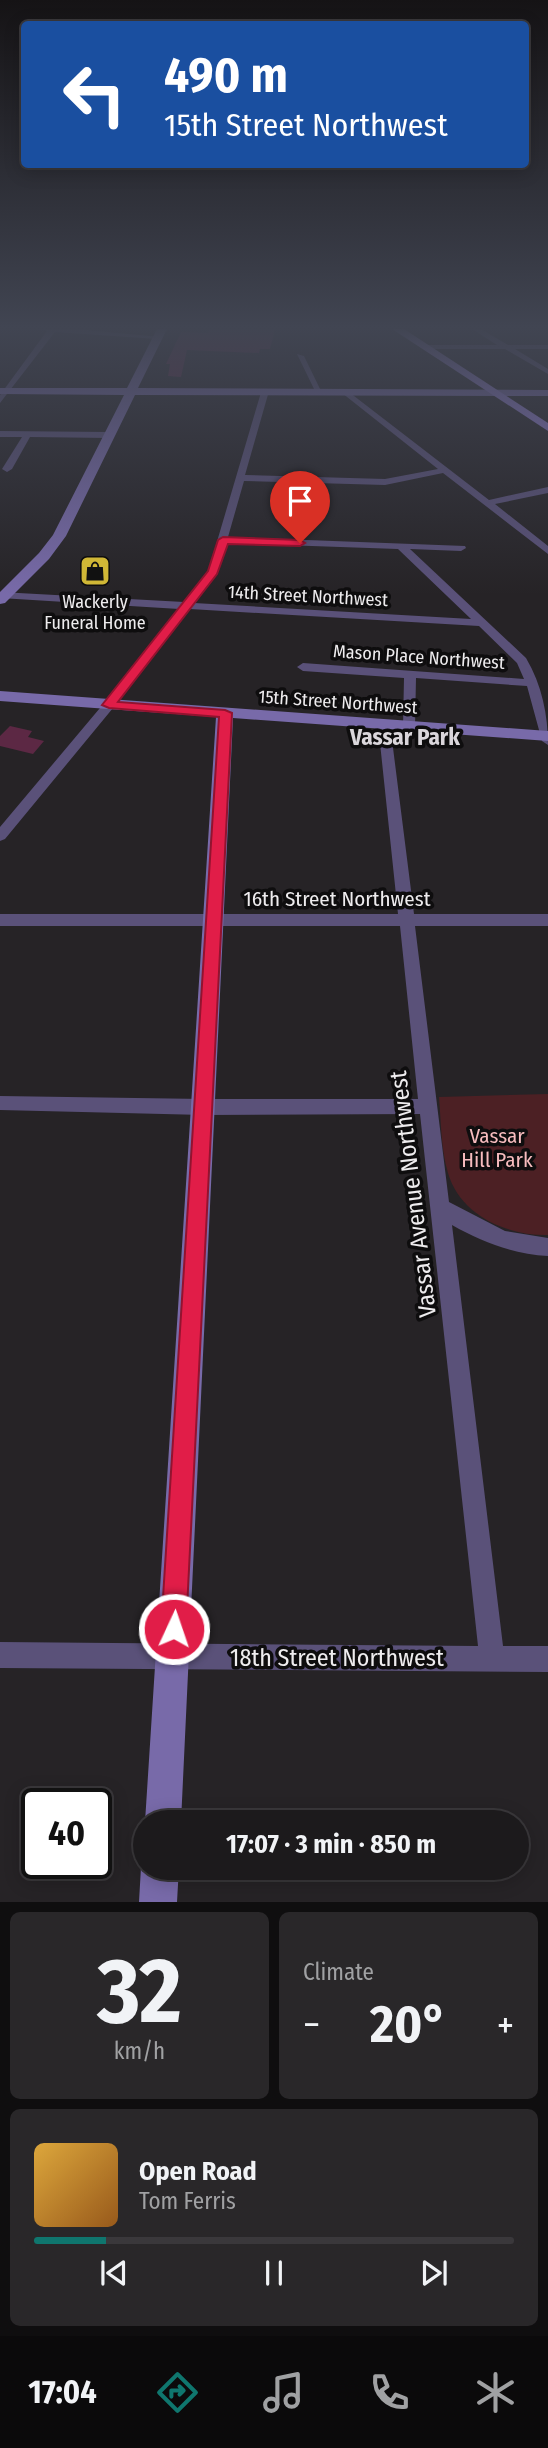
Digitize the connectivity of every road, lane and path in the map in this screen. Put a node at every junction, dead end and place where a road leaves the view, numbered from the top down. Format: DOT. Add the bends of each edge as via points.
graph roads {
  1 [pos="118,418"];
  2 [pos="258,418"];
  3 [pos="379,418"];
  4 [pos="533,418"];
  5 [pos="548,428"];
  6 [pos="0,434"];
  7 [pos="27,435"];
  8 [pos="109,435"];
  9 [pos="7,469"];
  10 [pos="445,470"];
  11 [pos="242,478"];
  12 [pos="548,490"];
  13 [pos="486,503"];
  14 [pos="223,540"];
  15 [pos="401,546"];
  16 [pos="461,548"];
  17 [pos="548,551"];
  18 [pos="2,597"];
  19 [pos="187,607"];
  20 [pos="483,623"];
  21 [pos="303,667"];
  22 [pos="410,674"];
  23 [pos="532,682"];
  24 [pos="0,696"];
  25 [pos="109,705"];
  26 [pos="225,713"];
  27 [pos="384,724"];
  28 [pos="408,726"];
  29 [pos="547,738"];
  30 [pos="0,836"];
  31 [pos="0,920"];
  32 [pos="214,920"];
  33 [pos="407,920"];
  34 [pos="548,920"];
  35 [pos="0,1103"];
  36 [pos="427,1106"];
  37 [pos="204,1107"];
  38 [pos="440,1207"];
  39 [pos="548,1247"];
  40 [pos="0,1655"];
  41 [pos="172,1657"];
  42 [pos="492,1658"];
  43 [pos="548,1659"];
  44 [pos="164,1810"];
  45 [pos="159,1880"];
  46 [pos="158,1902"];
  1 -- 8 [label="street"];
  2 -- 11 [label="street"];
  3 -- 10 [label="street"];
  4 -- 5 [label="main road"];
  6 -- 7 [label="street"];
  7 -- 8 [label="street"];
  7 -- 9 [label="street"];
  8 -- 18 [label="street" via="54,544"];
  10 -- 11 [label="street" via="385,482"];
  10 -- 13 [label="street"];
  11 -- 14 [label="street"];
  12 -- 13 [label="street"];
  13 -- 17 [label="street"];
  14 -- 15 [label="street"];
  14 -- 19 [label="street" via="214,572"];
  15 -- 16 [label="street"];
  15 -- 20 [label="street"];
  18 -- 19 [label="street, 14th Street Northwest"];
  19 -- 20 [label="street, 14th Street Northwest"];
  19 -- 25 [label="street"];
  20 -- 23 [label="street" via="522,661"];
  21 -- 22 [label="street, Mason Place Northwest"];
  22 -- 23 [label="street, Mason Place Northwest"];
  22 -- 28 [label="street"];
  23 -- 29 [label="street"];
  24 -- 25 [label="street, 15th Street Northwest"];
  25 -- 26 [label="street, 15th Street Northwest"];
  25 -- 30 [label="street"];
  26 -- 27 [label="street, 15th Street Northwest"];
  26 -- 32 [label="street"];
  27 -- 28 [label="street, 15th Street Northwest"];
  27 -- 33 [label="street, Vassar Avenue Northwest"];
  28 -- 29 [label="street, 15th Street Northwest"];
  31 -- 32 [label="street, 16th Street Northwest"];
  32 -- 33 [label="street, 16th Street Northwest"];
  32 -- 37 [label="street"];
  33 -- 34 [label="street, 16th Street Northwest"];
  33 -- 36 [label="street, Vassar Avenue Northwest"];
  35 -- 37 [label="street"];
  36 -- 37 [label="street"];
  36 -- 38 [label="street, Vassar Avenue Northwest"];
  37 -- 41 [label="street"];
  38 -- 39 [label="street" via="508,1243"];
  38 -- 42 [label="street, Vassar Avenue Northwest"];
  40 -- 41 [label="street, 18th Street Northwest"];
  41 -- 42 [label="street, 18th Street Northwest"];
  41 -- 44 [label="street"];
  42 -- 43 [label="street, 18th Street Northwest"];
  45 -- 46 [label="street"];
}
